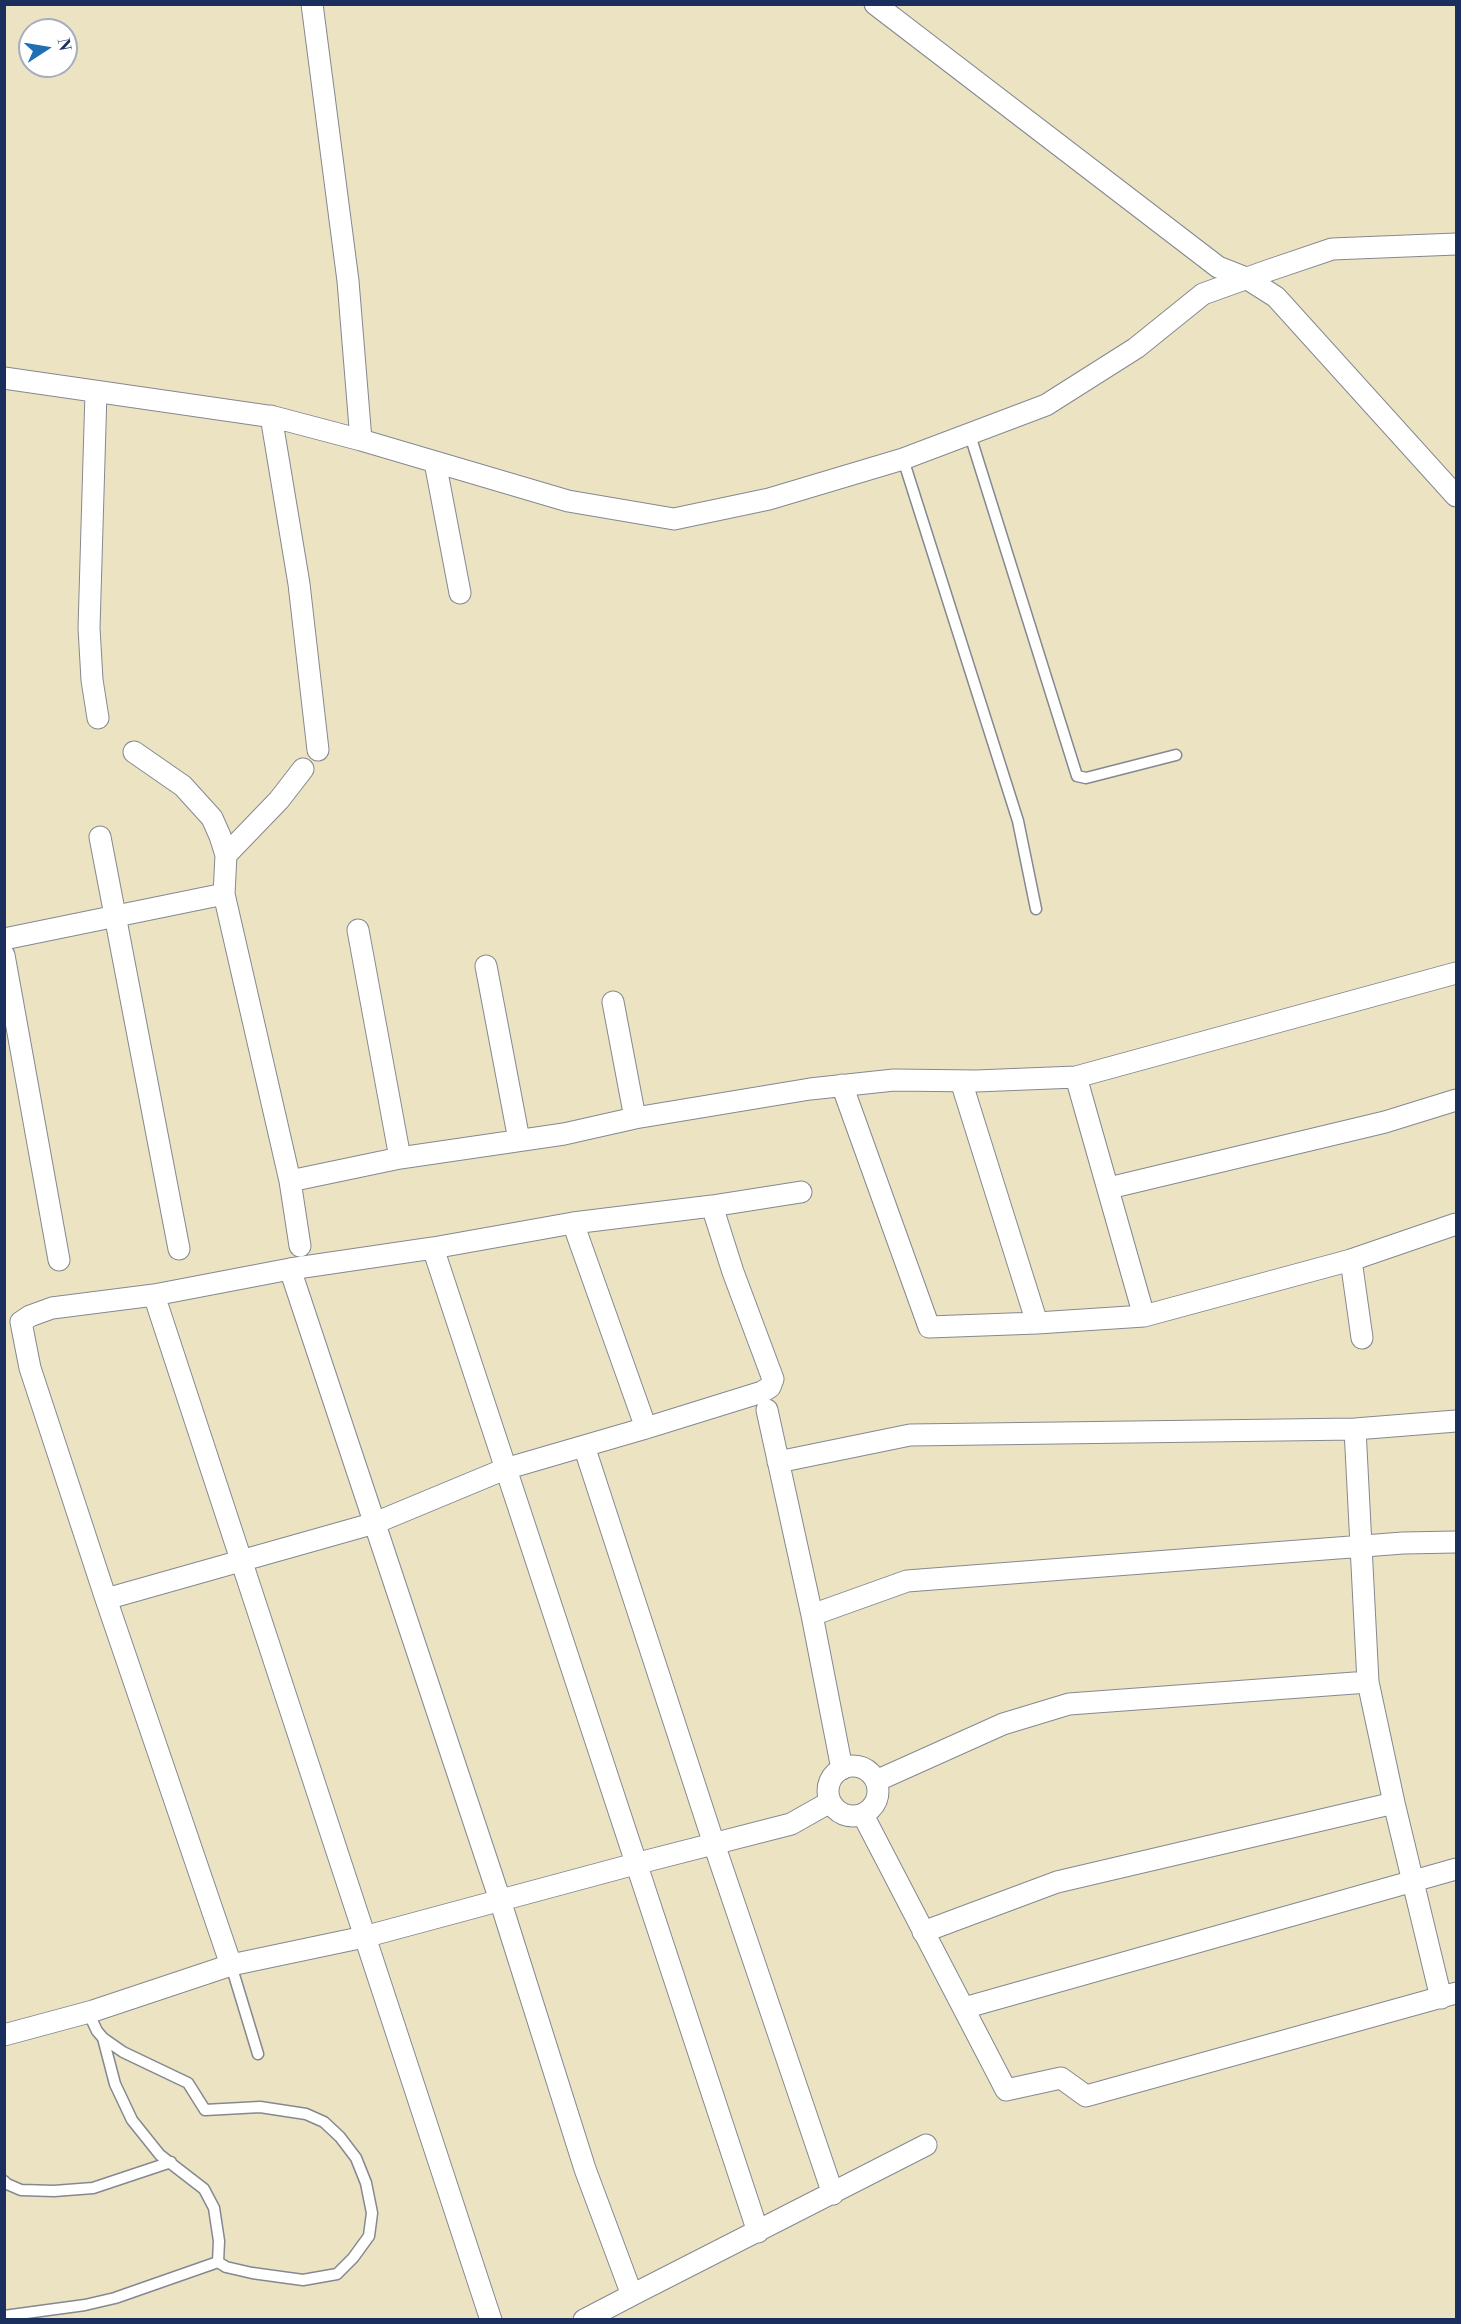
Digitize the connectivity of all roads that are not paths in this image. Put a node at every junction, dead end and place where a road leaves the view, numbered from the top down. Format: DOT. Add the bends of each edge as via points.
graph roads {
  1 [pos="312,4"];
  2 [pos="874,4"];
  3 [pos="1456,244"];
  4 [pos="1246,278"];
  5 [pos="4,378"];
  6 [pos="96,392"];
  7 [pos="271,416"];
  8 [pos="970,435"];
  9 [pos="361,440"];
  10 [pos="903,459"];
  11 [pos="435,462"];
  12 [pos="1456,496"];
  13 [pos="460,593"];
  14 [pos="98,718"];
  15 [pos="318,750"];
  16 [pos="134,752"];
  17 [pos="1176,755"];
  18 [pos="303,769"];
  19 [pos="100,837"];
  20 [pos="226,855"];
  21 [pos="224,894"];
  22 [pos="1036,909"];
  23 [pos="115,917"];
  24 [pos="358,930"];
  25 [pos="4,939"];
  26 [pos="4,956"];
  27 [pos="486,966"];
  28 [pos="1456,973"];
  29 [pos="613,1002"];
  30 [pos="1076,1077"];
  31 [pos="961,1081"];
  32 [pos="842,1085"];
  33 [pos="1456,1100"];
  34 [pos="635,1118"];
  35 [pos="519,1140"];
  36 [pos="400,1158"];
  37 [pos="290,1181"];
  38 [pos="1109,1188"];
  39 [pos="801,1192"];
  40 [pos="712,1206"];
  41 [pos="573,1223"];
  42 [pos="1456,1224"];
  43 [pos="300,1246"];
  44 [pos="433,1248"];
  45 [pos="179,1249"];
  46 [pos="59,1260"];
  47 [pos="1351,1260"];
  48 [pos="290,1269"];
  49 [pos="154,1295"];
  50 [pos="1144,1316"];
  51 [pos="1037,1323"];
  52 [pos="1362,1338"];
  53 [pos="767,1410"];
  54 [pos="1456,1421"];
  55 [pos="646,1428"];
  56 [pos="1355,1428"];
  57 [pos="584,1446"];
  58 [pos="778,1462"];
  59 [pos="505,1469"];
  60 [pos="375,1523"];
  61 [pos="1456,1542"];
  62 [pos="1360,1547"];
  63 [pos="241,1561"];
  64 [pos="106,1599"];
  65 [pos="812,1615"];
  66 [pos="1368,1682"];
  67 [pos="842,1769"];
  68 [pos="876,1780"];
  69 [pos="830,1802"];
  70 [pos="1394,1803"];
  71 [pos="863,1815"];
  72 [pos="714,1844"];
  73 [pos="636,1864"];
  74 [pos="1456,1869"];
  75 [pos="1414,1880"];
  76 [pos="500,1900"];
  77 [pos="923,1932"];
  78 [pos="364,1937"];
  79 [pos="231,1965"];
  80 [pos="1449,1995"];
  81 [pos="964,2008"];
  82 [pos="88,2012"];
  83 [pos="4,2036"];
  84 [pos="103,2038"];
  85 [pos="258,2054"];
  86 [pos="926,2145"];
  87 [pos="171,2162"];
  88 [pos="4,2181"];
  89 [pos="833,2194"];
  90 [pos="758,2232"];
  91 [pos="218,2262"];
  92 [pos="632,2295"];
  93 [pos="4,2316"];
  94 [pos="491,2319"];
  95 [pos="584,2319"];
  1 -- 9 [label="street" via="348,281"];
  2 -- 4 [label="street" via="1218,267"];
  3 -- 4 [label="street" via="1332,249"];
  4 -- 8 [label="street" via="1203,294 1136,348 1046,405"];
  4 -- 12 [label="street" via="1276,297"];
  5 -- 6 [label="street"];
  6 -- 7 [label="street"];
  6 -- 14 [label="street" via="88,628"];
  7 -- 9 [label="street"];
  7 -- 15 [label="street" via="299,584"];
  8 -- 10 [label="street"];
  8 -- 17 [label="lane" via="1077,776 1086,778"];
  9 -- 11 [label="street"];
  10 -- 11 [label="street" via="769,499 674,519 568,501"];
  10 -- 22 [label="lane" via="1018,821"];
  11 -- 13 [label="street"];
  16 -- 20 [label="street" via="183,786 205,810"];
  18 -- 20 [label="street"];
  19 -- 23 [label="street"];
  20 -- 21 [label="street"];
  21 -- 23 [label="street"];
  21 -- 37 [label="street"];
  23 -- 25 [label="street"];
  23 -- 45 [label="street"];
  24 -- 36 [label="street"];
  26 -- 46 [label="street"];
  27 -- 35 [label="street"];
  28 -- 30 [label="street"];
  29 -- 34 [label="street"];
  30 -- 31 [label="street"];
  30 -- 38 [label="street"];
  31 -- 32 [label="street" via="894,1080"];
  31 -- 51 [label="street"];
  32 -- 34 [label="street"];
  32 -- 51 [label="street" via="929,1327"];
  33 -- 38 [label="street" via="1385,1122"];
  34 -- 35 [label="street"];
  35 -- 36 [label="street"];
  36 -- 37 [label="street"];
  37 -- 43 [label="street"];
  38 -- 50 [label="street"];
  39 -- 40 [label="street"];
  40 -- 41 [label="street"];
  40 -- 55 [label="street" via="773,1379 762,1392"];
  41 -- 44 [label="street"];
  41 -- 55 [label="street"];
  42 -- 47 [label="street"];
  44 -- 48 [label="street"];
  44 -- 59 [label="street"];
  47 -- 50 [label="street"];
  47 -- 52 [label="street"];
  48 -- 49 [label="street"];
  48 -- 60 [label="street"];
  49 -- 63 [label="street"];
  49 -- 64 [label="street" via="52,1308 30,1316 20,1327"];
  50 -- 51 [label="street"];
  53 -- 58 [label="street"];
  54 -- 56 [label="street"];
  55 -- 57 [label="street"];
  56 -- 58 [label="street" via="910,1435"];
  56 -- 62 [label="street"];
  57 -- 59 [label="street"];
  57 -- 72 [label="street"];
  58 -- 65 [label="street"];
  59 -- 60 [label="street"];
  59 -- 73 [label="street"];
  60 -- 63 [label="street"];
  60 -- 76 [label="street"];
  61 -- 62 [label="street"];
  62 -- 65 [label="street" via="908,1581"];
  62 -- 66 [label="street"];
  63 -- 64 [label="street"];
  63 -- 78 [label="street"];
  64 -- 79 [label="street"];
  65 -- 67 [label="street"];
  66 -- 68 [label="street" via="1068,1704 1003,1724"];
  66 -- 70 [label="street"];
  67 -- 68 [label="street" via="861,1767"];
  67 -- 69 [label="street" via="829,1783"];
  68 -- 71 [label="street" via="876,1800"];
  69 -- 71 [label="street" via="844,1815"];
  69 -- 72 [label="street" via="791,1824"];
  70 -- 75 [label="street"];
  70 -- 77 [label="street" via="1057,1882"];
  71 -- 77 [label="street"];
  72 -- 73 [label="street"];
  72 -- 89 [label="street"];
  73 -- 76 [label="street"];
  73 -- 90 [label="street"];
  74 -- 75 [label="street"];
  75 -- 80 [label="street"];
  75 -- 81 [label="street"];
  76 -- 78 [label="street"];
  76 -- 92 [label="street" via="585,2169"];
  77 -- 81 [label="street"];
  78 -- 79 [label="street"];
  78 -- 94 [label="street"];
  79 -- 82 [label="street"];
  79 -- 85 [label="lane"];
  80 -- 81 [label="street" via="1086,2096 1061,2078 1006,2090"];
  82 -- 83 [label="street"];
  82 -- 84 [label="lane"];
  84 -- 87 [label="lane" via="115,2084 132,2120 153,2148"];
  84 -- 91 [label="lane" via="188,2083 205,2110 260,2107 306,2114 324,2122 356,2158 372,2213 369,2236 337,2274 303,2280 252,2273"];
  86 -- 89 [label="street"];
  87 -- 88 [label="lane" via="93,2188 21,2190"];
  87 -- 91 [label="lane" via="204,2189 214,2208"];
  89 -- 90 [label="street"];
  90 -- 92 [label="street"];
  91 -- 93 [label="lane" via="115,2298"];
  92 -- 95 [label="street"];
}
